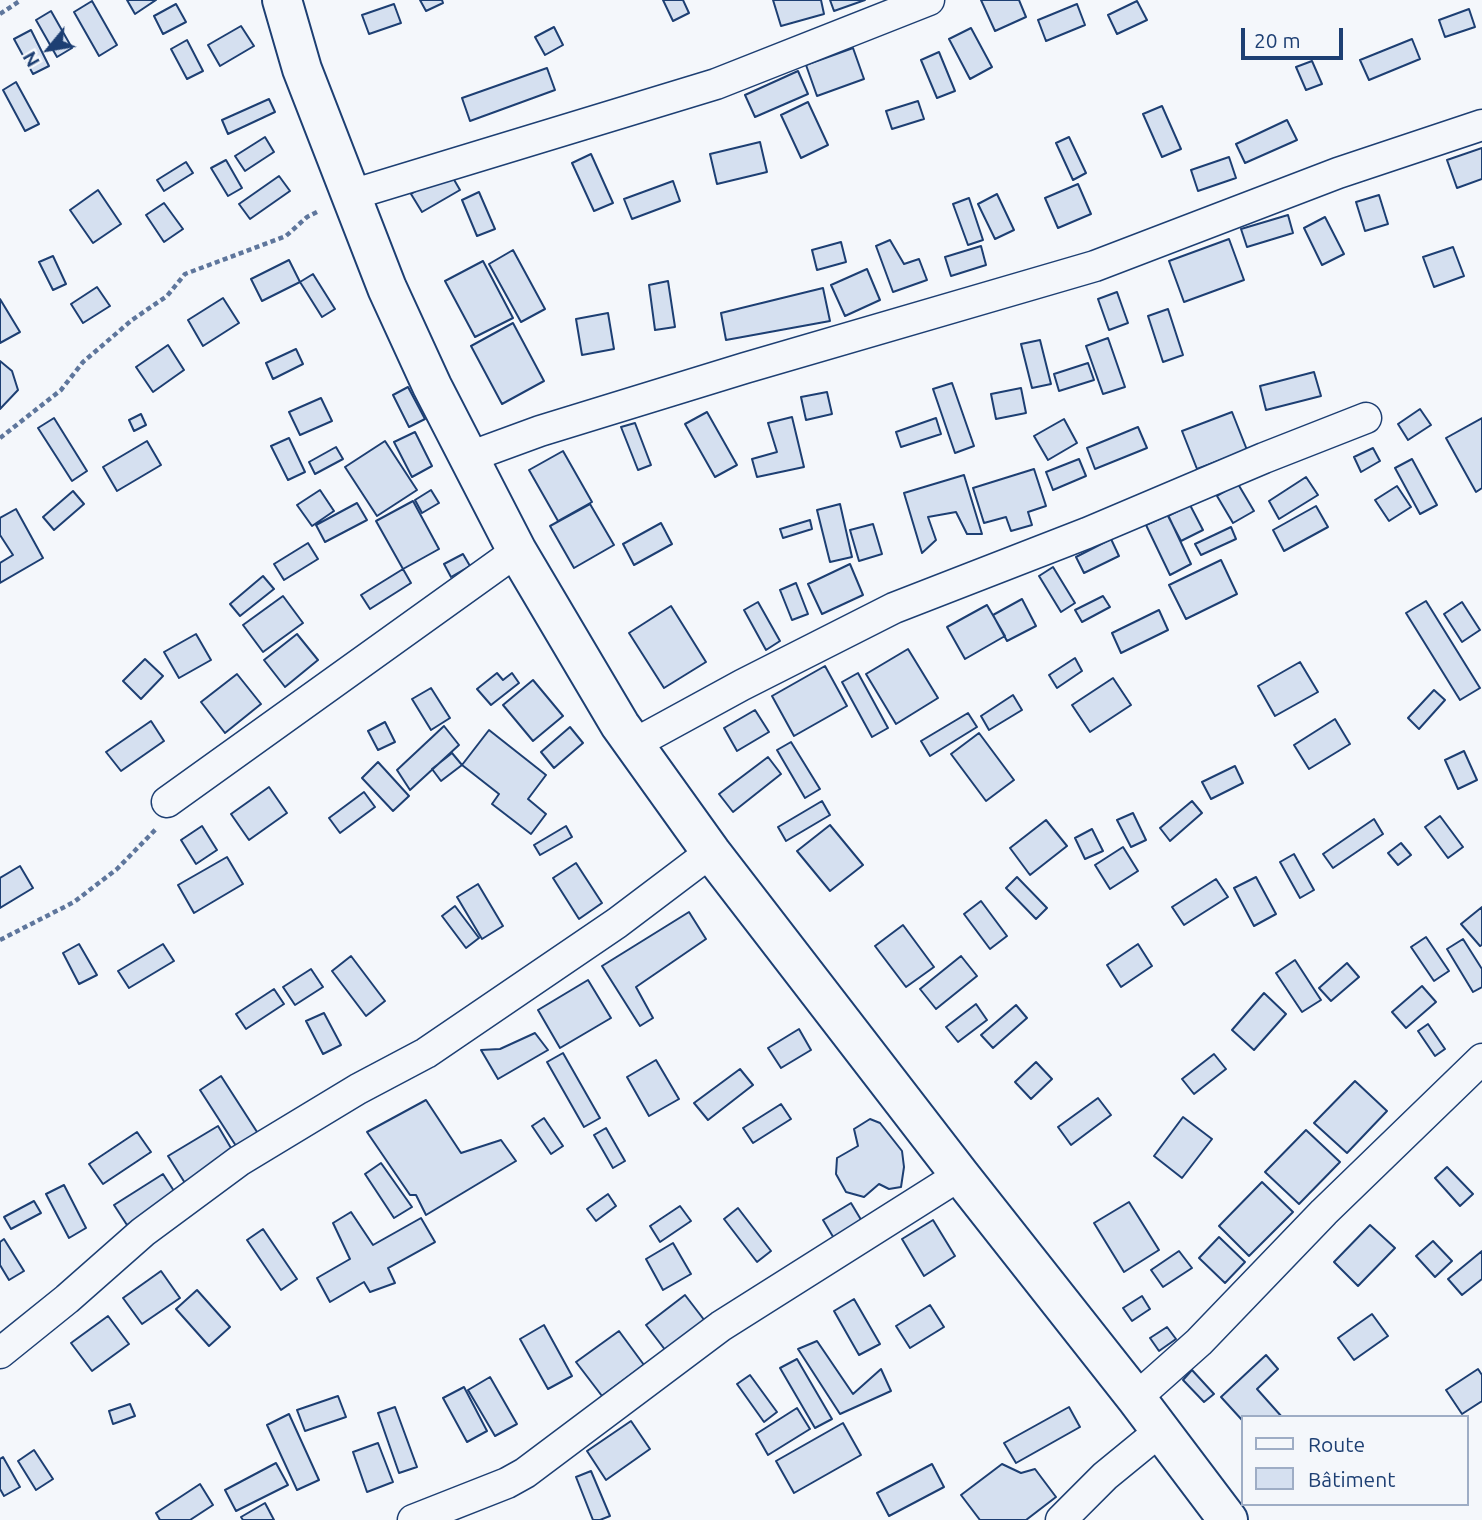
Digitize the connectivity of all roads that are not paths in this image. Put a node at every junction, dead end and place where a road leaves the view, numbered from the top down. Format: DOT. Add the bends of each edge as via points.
graph roads {
  1 [pos="282,0"];
  2 [pos="929,0"];
  3 [pos="1482,125"];
  4 [pos="351,195"];
  5 [pos="1366,418"];
  6 [pos="469,457"];
  7 [pos="517,551"];
  8 [pos="634,744"];
  9 [pos="167,802"];
  10 [pos="711,852"];
  11 [pos="1482,1059"];
  12 [pos="960,1175"];
  13 [pos="0,1353"];
  14 [pos="1136,1398"];
  15 [pos="1160,1431"];
  16 [pos="413,1520"];
  17 [pos="1061,1520"];
  18 [pos="1228,1520"];
  1 -- 4 [label="main road" via="302,69"];
  2 -- 4 [label="street" via="716,84"];
  3 -- 6 [label="street" via="1338,173 1095,266 540,430"];
  4 -- 6 [label="main road" via="387,288"];
  5 -- 8 [label="street" via="894,608"];
  6 -- 7 [label="main road"];
  7 -- 8 [label="main road"];
  7 -- 9 [label="street"];
  8 -- 10 [label="main road"];
  10 -- 12 [label="main road"];
  10 -- 13 [label="street" via="617,923 426,1053 239,1161 143,1232"];
  11 -- 14 [label="street" via="1324,1212 1199,1342"];
  12 -- 14 [label="main road"];
  12 -- 16 [label="street" via="721,1326 525,1473"];
  14 -- 15 [label="main road"];
  15 -- 17 [label="street"];
  15 -- 18 [label="main road"];
}
